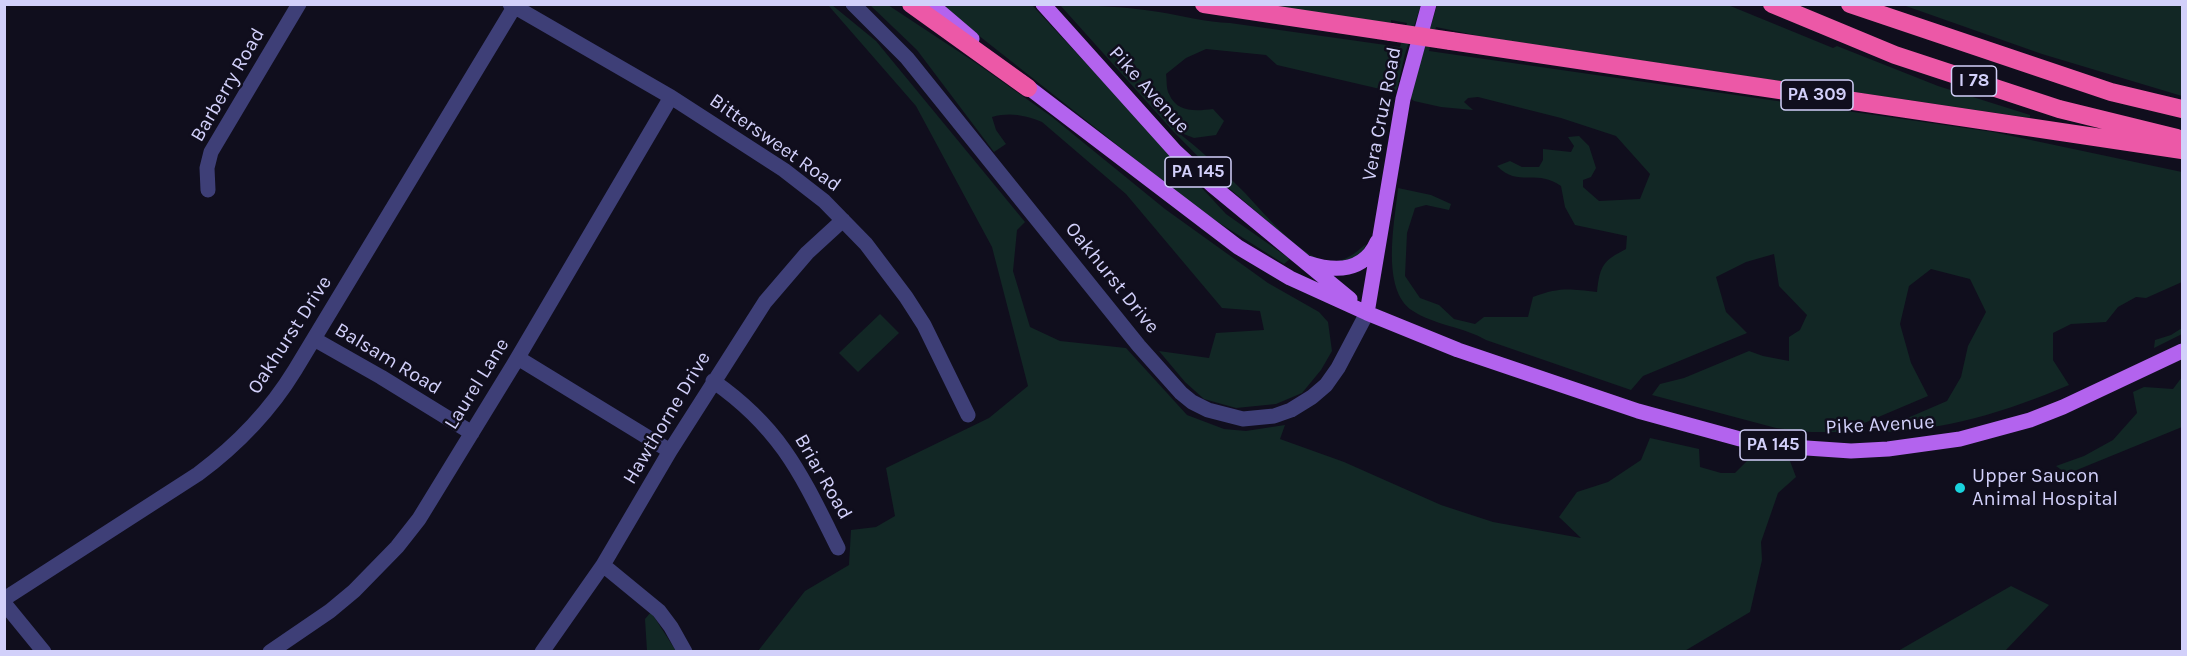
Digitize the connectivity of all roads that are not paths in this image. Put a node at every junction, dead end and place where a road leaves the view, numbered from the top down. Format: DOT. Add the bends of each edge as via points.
graph roads {
  1 [pos="299,4"];
  2 [pos="853,4"];
  3 [pos="911,4"];
  4 [pos="931,4"];
  5 [pos="1204,4"];
  6 [pos="1429,4"];
  7 [pos="1772,4"];
  8 [pos="1850,4"];
  9 [pos="514,5"];
  10 [pos="1046,7"];
  11 [pos="1028,88"];
  12 [pos="671,97"];
  13 [pos="2182,109"];
  14 [pos="2182,140"];
  15 [pos="2182,150"];
  16 [pos="208,190"];
  17 [pos="843,219"];
  18 [pos="1380,233"];
  19 [pos="1303,261"];
  20 [pos="1367,313"];
  21 [pos="314,339"];
  22 [pos="2182,351"];
  23 [pos="518,358"];
  24 [pos="714,381"];
  25 [pos="968,415"];
  26 [pos="472,433"];
  27 [pos="670,451"];
  28 [pos="838,548"];
  29 [pos="603,565"];
  30 [pos="4,601"];
  31 [pos="277,650"];
  32 [pos="44,651"];
  33 [pos="542,651"];
  34 [pos="685,651"];
  1 -- 16 [label="street, Barberry Road" via="211,152"];
  2 -- 20 [label="street, Oakhurst Drive" via="907,58 1139,346 1192,402 1208,411 1243,419 1291,410 1326,385"];
  3 -- 11 [label="highway"];
  4 -- 11 [label="main road, PA 145"];
  5 -- 15 [label="highway, PA 309, bridge"];
  6 -- 18 [label="main road, Vera Cruz Road" via="1402,99"];
  7 -- 14 [label="highway, I 78" via="1895,55 2059,109"];
  8 -- 13 [label="highway, I 78" via="2111,92"];
  9 -- 12 [label="street, Bittersweet Road"];
  9 -- 21 [label="street, Oakhurst Drive"];
  10 -- 19 [label="main road, Pike Avenue / PA 145" via="1175,151"];
  11 -- 20 [label="main road, Pike Avenue / PA 145" via="1238,247 1290,278"];
  12 -- 17 [label="street, Bittersweet Road" via="784,170"];
  12 -- 23 [label="street, Laurel Lane"];
  17 -- 24 [label="street, Hawthorne Drive" via="765,302"];
  17 -- 25 [label="street, Bittersweet Road" via="880,261 924,325"];
  18 -- 19 [label="main road" via="1369,255 1353,267 1332,269"];
  18 -- 20 [label="main road, Vera Cruz Road"];
  19 -- 20 [label="main road, Pike Avenue / PA 145"];
  20 -- 22 [label="main road, Pike Avenue / PA 145" via="1458,350 1638,411 1740,440 1851,451 1960,440 1995,431 2063,407"];
  21 -- 26 [label="street, Balsam Road"];
  21 -- 30 [label="street, Oakhurst Drive" via="270,406 222,456"];
  23 -- 26 [label="street, Laurel Lane"];
  23 -- 27 [label="street"];
  24 -- 27 [label="street, Hawthorne Drive"];
  24 -- 28 [label="street, Briar Road" via="750,410 786,450"];
  26 -- 31 [label="street, Laurel Lane" via="397,547 354,591"];
  27 -- 29 [label="street, Hawthorne Drive"];
  29 -- 33 [label="street, Hawthorne Drive"];
  29 -- 34 [label="street" via="659,611"];
  30 -- 32 [label="street"];
}
